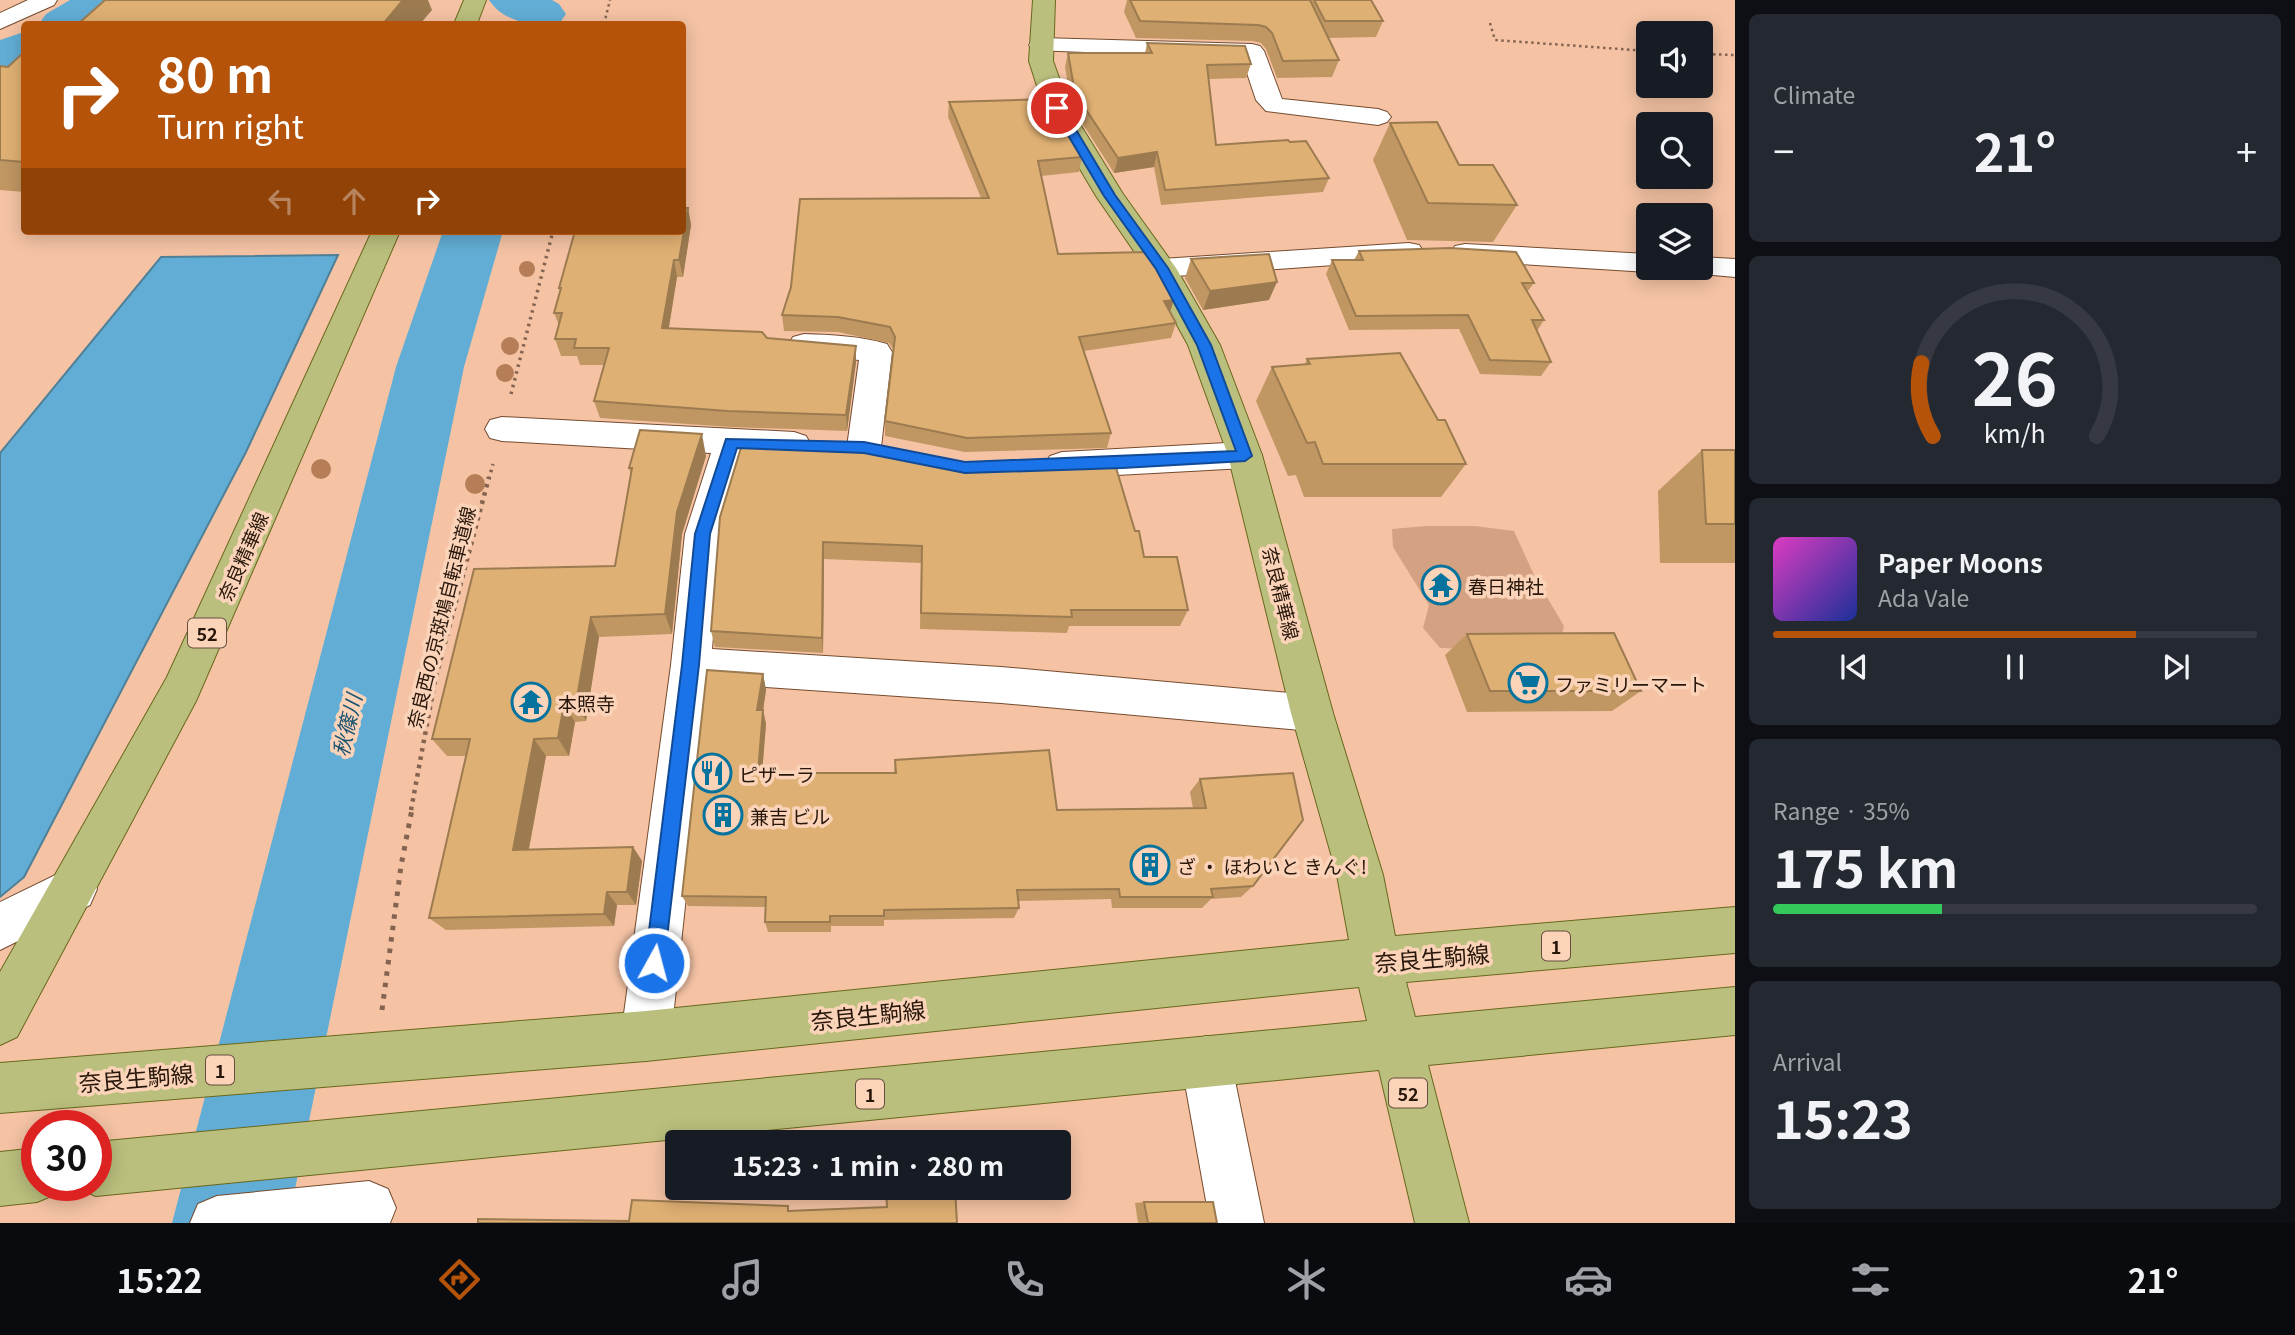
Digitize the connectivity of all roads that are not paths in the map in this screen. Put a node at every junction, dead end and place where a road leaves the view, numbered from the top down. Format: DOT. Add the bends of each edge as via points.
graph roads {
  1 [pos="46,0"];
  2 [pos="475,0"];
  3 [pos="1044,0"];
  4 [pos="467,21"];
  5 [pos="0,22"];
  6 [pos="1041,45"];
  7 [pos="1378,117"];
  8 [pos="384,235"];
  9 [pos="1636,261"];
  10 [pos="1713,267"];
  11 [pos="1161,268"];
  12 [pos="1735,268"];
  13 [pos="780,344"];
  14 [pos="502,429"];
  15 [pos="731,443"];
  16 [pos="1245,456"];
  17 [pos="1031,466"];
  18 [pos="691,665"];
  19 [pos="1312,713"];
  20 [pos="74,889"];
  21 [pos="0,926"];
  22 [pos="1735,930"];
  23 [pos="1377,961"];
  24 [pos="1735,1011"];
  25 [pos="0,1020"];
  26 [pos="646,1036"];
  27 [pos="1396,1044"];
  28 [pos="1206,1061"];
  29 [pos="0,1088"];
  30 [pos="112,1167"];
  31 [pos="21,1177"];
  32 [pos="0,1179"];
  33 [pos="369,1208"];
  34 [pos="217,1223"];
  35 [pos="1237,1223"];
  36 [pos="1442,1223"];
  1 -- 5 [label="street"];
  2 -- 4 [label="main road"];
  3 -- 6 [label="main road, 奈良精華線 / 52"];
  6 -- 7 [label="street" via="1252,51 1275,106"];
  6 -- 11 [label="main road, 奈良精華線 / 52" via="1041,61 1057,108 1110,196"];
  8 -- 20 [label="main road, 奈良精華線 / 52" via="182,688"];
  9 -- 11 [label="street" via="1442,251"];
  10 -- 12 [label="street"];
  11 -- 16 [label="main road, 奈良精華線 / 52" via="1204,345"];
  13 -- 15 [label="street" via="876,352 854,448"];
  14 -- 15 [label="street"];
  15 -- 18 [label="street" via="703,534"];
  16 -- 17 [label="street"];
  16 -- 19 [label="main road, 奈良精華線 / 52"];
  18 -- 19 [label="street" via="1042,687"];
  18 -- 26 [label="street"];
  19 -- 23 [label="main road, 奈良精華線 / 52" via="1360,875"];
  20 -- 21 [label="street"];
  20 -- 25 [label="main road, 奈良精華線 / 52"];
  22 -- 23 [label="main road, 奈良生駒線 / 1"];
  23 -- 26 [label="main road, 奈良生駒線 / 1"];
  23 -- 27 [label="main road, 奈良精華線 / 52"];
  24 -- 27 [label="main road, 1"];
  26 -- 29 [label="main road, 奈良生駒線 / 1"];
  27 -- 28 [label="main road, 1"];
  27 -- 36 [label="main road, 奈良精華線 / 52"];
  28 -- 30 [label="main road, 1"];
  28 -- 35 [label="street"];
  31 -- 32 [label="main road"];
  33 -- 34 [label="street"];
}
